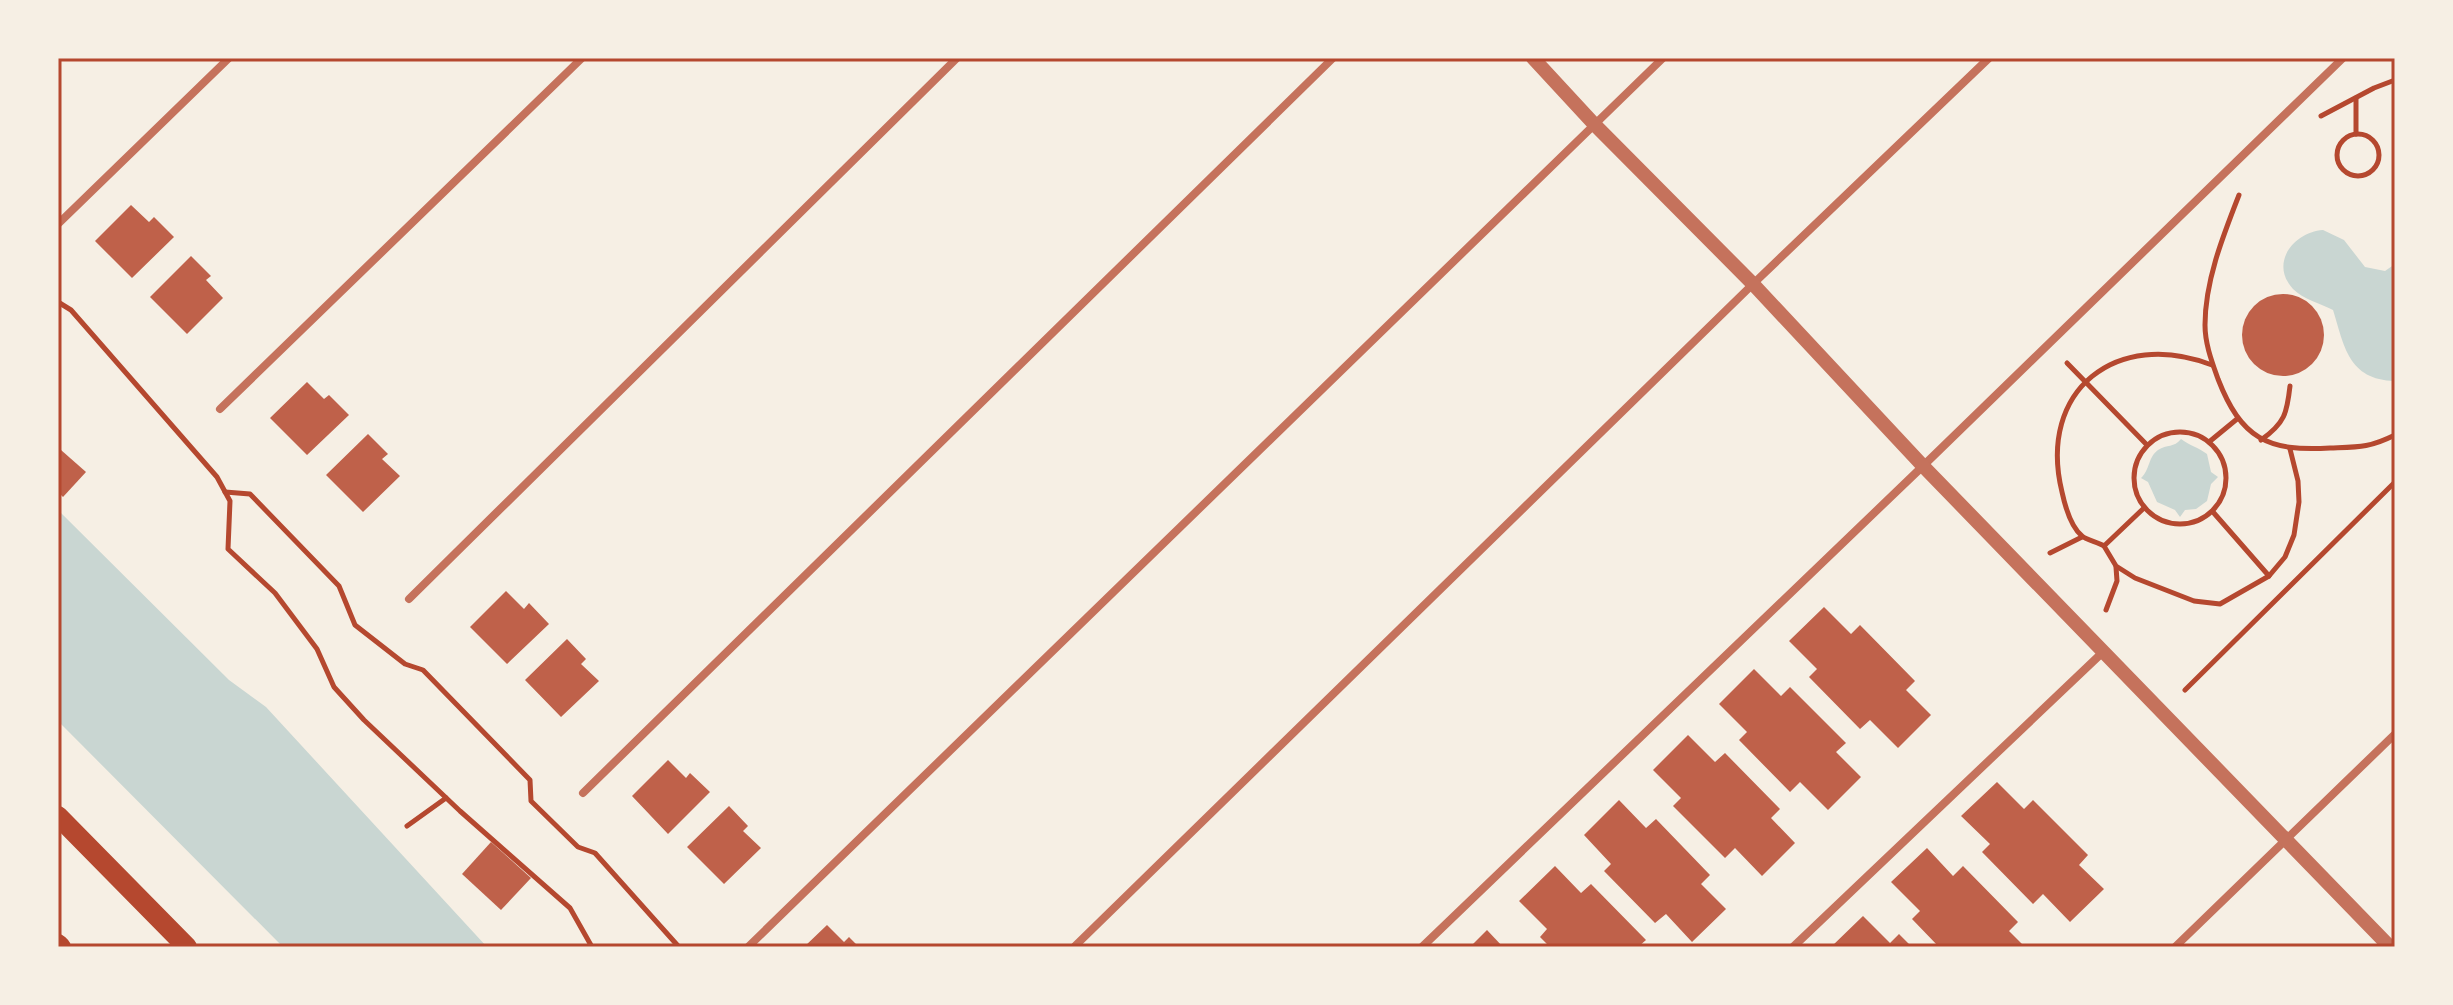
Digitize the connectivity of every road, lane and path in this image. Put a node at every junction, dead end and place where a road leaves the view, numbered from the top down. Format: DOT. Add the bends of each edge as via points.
graph roads {
  1 [pos="229,58"];
  2 [pos="582,58"];
  3 [pos="957,58"];
  4 [pos="1333,58"];
  5 [pos="1533,58"];
  6 [pos="1663,58"];
  7 [pos="1989,58"];
  8 [pos="2343,58"];
  9 [pos="2395,80"];
  10 [pos="2356,98"];
  11 [pos="2320,117"];
  12 [pos="1594,124"];
  13 [pos="2356,134"];
  14 [pos="2239,195"];
  15 [pos="58,224"];
  16 [pos="1753,284"];
  17 [pos="58,302"];
  18 [pos="2067,363"];
  19 [pos="2213,365"];
  20 [pos="2085,381"];
  21 [pos="2290,386"];
  22 [pos="220,409"];
  23 [pos="2237,419"];
  24 [pos="2395,435"];
  25 [pos="2261,440"];
  26 [pos="2209,442"];
  27 [pos="2147,445"];
  28 [pos="2290,449"];
  29 [pos="1923,466"];
  30 [pos="2395,482"];
  31 [pos="225,492"];
  32 [pos="2144,508"];
  33 [pos="2213,512"];
  34 [pos="2082,537"];
  35 [pos="2104,546"];
  36 [pos="2050,553"];
  37 [pos="2116,566"];
  38 [pos="2269,576"];
  39 [pos="409,599"];
  40 [pos="2106,610"];
  41 [pos="2103,652"];
  42 [pos="2185,690"];
  43 [pos="2395,734"];
  44 [pos="583,793"];
  45 [pos="446,798"];
  46 [pos="58,816"];
  47 [pos="407,826"];
  48 [pos="2287,839"];
  49 [pos="187,947"];
  50 [pos="592,947"];
  51 [pos="679,947"];
  52 [pos="748,947"];
  53 [pos="1074,947"];
  54 [pos="1422,947"];
  55 [pos="1793,947"];
  56 [pos="2175,947"];
  57 [pos="2390,947"];
  1 -- 15 [label="street"];
  2 -- 22 [label="street"];
  3 -- 39 [label="street"];
  4 -- 44 [label="street"];
  5 -- 12 [label="street"];
  6 -- 12 [label="street"];
  7 -- 16 [label="street"];
  8 -- 29 [label="street"];
  9 -- 10 [label="path"];
  10 -- 11 [label="path"];
  10 -- 13 [label="path"];
  12 -- 16 [label="street"];
  12 -- 52 [label="street"];
  13 -- 13 [label="path" via="2339,144 2337,158 2342,170 2361,177 2374,170 2380,156 2371,138"];
  14 -- 19 [label="path" via="2209,287 2205,326"];
  16 -- 29 [label="street"];
  16 -- 53 [label="street"];
  17 -- 31 [label="path" via="71,310"];
  18 -- 20 [label="path"];
  19 -- 20 [label="path" via="2161,352 2130,356"];
  19 -- 23 [label="path"];
  20 -- 27 [label="path"];
  20 -- 34 [label="path" via="2058,435 2057,471 2067,513"];
  21 -- 25 [label="path" via="2287,413"];
  23 -- 25 [label="path"];
  23 -- 26 [label="path"];
  24 -- 28 [label="path" via="2373,446"];
  25 -- 28 [label="path"];
  26 -- 27 [label="path" via="2197,435 2171,433"];
  26 -- 33 [label="path" via="2226,468 2222,498"];
  27 -- 32 [label="path" via="2134,483"];
  28 -- 38 [label="path" via="2299,502 2294,535"];
  29 -- 41 [label="street"];
  29 -- 54 [label="street"];
  30 -- 42 [label="path"];
  31 -- 45 [label="path" via="230,501 228,549 275,593 317,649 334,687"];
  31 -- 51 [label="path" via="250,494 339,586 355,625 405,664 423,670 530,780 531,801 578,847 595,853"];
  32 -- 33 [label="path" via="2170,524 2200,520"];
  32 -- 35 [label="path"];
  33 -- 38 [label="path"];
  34 -- 35 [label="path"];
  34 -- 36 [label="path"];
  35 -- 37 [label="path"];
  37 -- 38 [label="path" via="2194,601 2220,604"];
  37 -- 40 [label="path" via="2117,581"];
  41 -- 48 [label="street"];
  41 -- 55 [label="street"];
  43 -- 48 [label="street"];
  45 -- 47 [label="path"];
  45 -- 50 [label="path" via="570,908"];
  46 -- 49 [label="main road"];
  48 -- 56 [label="street"];
  48 -- 57 [label="street"];
}
